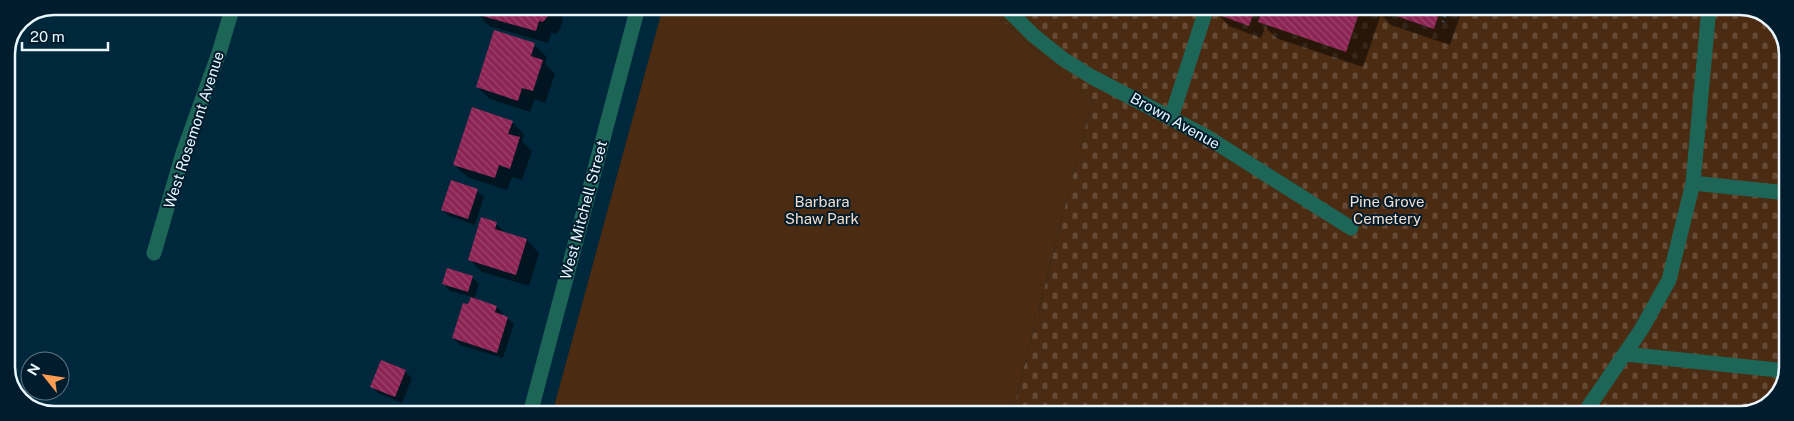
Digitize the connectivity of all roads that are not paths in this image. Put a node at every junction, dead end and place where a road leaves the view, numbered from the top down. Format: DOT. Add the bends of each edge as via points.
graph roads {
  1 [pos="230,15"];
  2 [pos="636,15"];
  3 [pos="1013,15"];
  4 [pos="1204,15"];
  5 [pos="1708,15"];
  6 [pos="1171,118"];
  7 [pos="1693,184"];
  8 [pos="1779,192"];
  9 [pos="1351,228"];
  10 [pos="154,253"];
  11 [pos="1625,354"];
  12 [pos="1779,370"];
  13 [pos="532,406"];
  14 [pos="1588,406"];
  1 -- 10 [label="street, West Rosemont Avenue" via="183,153"];
  2 -- 13 [label="street, West Mitchell Street"];
  3 -- 6 [label="street, Brown Avenue" via="1063,59"];
  4 -- 6 [label="street"];
  5 -- 7 [label="street"];
  6 -- 9 [label="street, Brown Avenue" via="1207,137"];
  7 -- 8 [label="street"];
  7 -- 11 [label="street" via="1669,280"];
  11 -- 12 [label="street"];
  11 -- 14 [label="street"];
}
